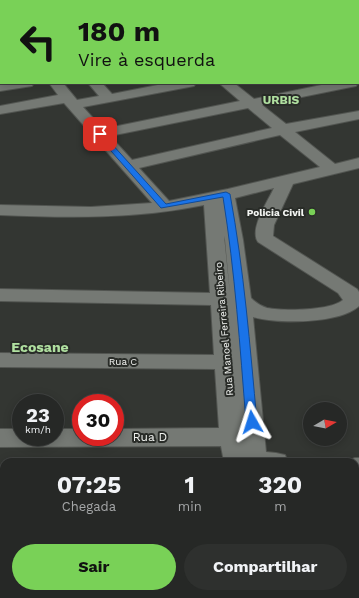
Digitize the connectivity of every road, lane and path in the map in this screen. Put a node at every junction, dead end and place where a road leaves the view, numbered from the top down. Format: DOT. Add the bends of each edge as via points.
graph roads {
  1 [pos="206,0"];
  2 [pos="209,0"];
  3 [pos="17,84"];
  4 [pos="57,84"];
  5 [pos="96,84"];
  6 [pos="227,84"];
  7 [pos="346,84"];
  8 [pos="170,85"];
  9 [pos="0,86"];
  10 [pos="109,98"];
  11 [pos="70,102"];
  12 [pos="252,103"];
  13 [pos="0,110"];
  14 [pos="359,115"];
  15 [pos="285,129"];
  16 [pos="100,134"];
  17 [pos="359,163"];
  18 [pos="128,166"];
  19 [pos="332,169"];
  20 [pos="287,179"];
  21 [pos="219,196"];
  22 [pos="164,206"];
  23 [pos="0,210"];
  24 [pos="264,238"];
  25 [pos="234,240"];
  26 [pos="0,295"];
  27 [pos="231,300"];
  28 [pos="0,360"];
  29 [pos="236,362"];
  30 [pos="0,438"];
  31 [pos="249,455"];
  1 -- 2 [label="street"];
  3 -- 9 [label="street"];
  4 -- 11 [label="street"];
  5 -- 10 [label="street"];
  6 -- 12 [label="street"];
  7 -- 12 [label="street"];
  8 -- 10 [label="street"];
  10 -- 11 [label="street"];
  11 -- 13 [label="street"];
  11 -- 16 [label="street"];
  12 -- 15 [label="street"];
  12 -- 16 [label="street"];
  14 -- 15 [label="street"];
  15 -- 18 [label="street"];
  15 -- 19 [label="street"];
  16 -- 18 [label="street"];
  17 -- 19 [label="street"];
  18 -- 22 [label="street"];
  19 -- 20 [label="street"];
  20 -- 21 [label="street"];
  20 -- 24 [label="street" via="265,225"];
  21 -- 22 [label="street"];
  21 -- 25 [label="street, Rua Manoel Ferreira Ribeiro"];
  21 -- 27 [label="street, Rua Manoel Ferreira Ribeiro"];
  22 -- 23 [label="street" via="104,211"];
  24 -- 25 [label="street"];
  24 -- 27 [label="street" via="345,289 353,301 341,309 290,316 260,312"];
  25 -- 27 [label="street, Rua Manoel Ferreira Ribeiro"];
  26 -- 27 [label="street"];
  27 -- 29 [label="street, Rua Manoel Ferreira Ribeiro"];
  28 -- 29 [label="street, Rua C"];
  29 -- 31 [label="street, Rua Manoel Ferreira Ribeiro"];
  30 -- 31 [label="street, Rua D"];
}
